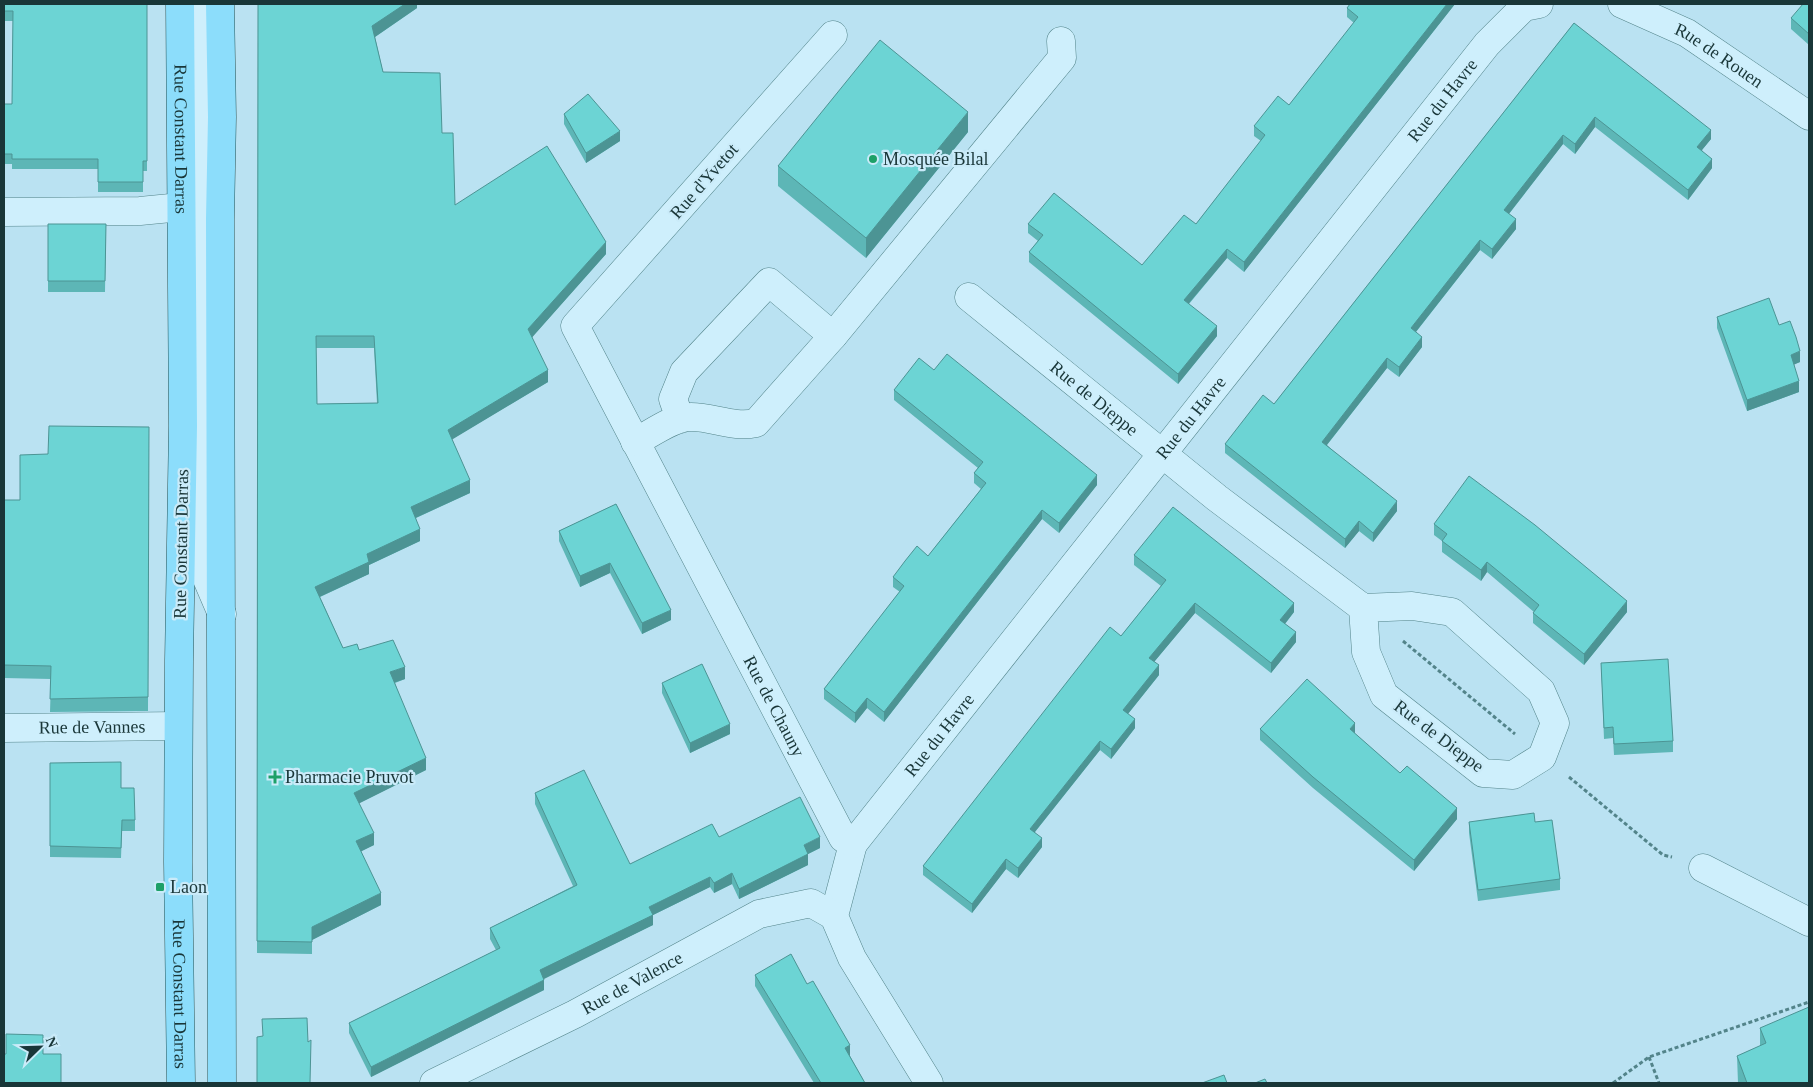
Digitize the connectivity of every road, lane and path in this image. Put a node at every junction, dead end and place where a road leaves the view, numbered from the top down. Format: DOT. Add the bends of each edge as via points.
graph roads {
  1 [pos="180,4"];
  2 [pos="198,4"];
  3 [pos="220,4"];
  4 [pos="1539,4"];
  5 [pos="1622,4"];
  6 [pos="833,35"];
  7 [pos="1061,41"];
  8 [pos="1809,116"];
  9 [pos="181,208"];
  10 [pos="4,212"];
  11 [pos="969,297"];
  12 [pos="576,326"];
  13 [pos="833,336"];
  14 [pos="680,418"];
  15 [pos="635,442"];
  16 [pos="1164,452"];
  17 [pos="1363,608"];
  18 [pos="222,615"];
  19 [pos="178,726"];
  20 [pos="4,728"];
  21 [pos="853,844"];
  22 [pos="1703,868"];
  23 [pos="834,916"];
  24 [pos="1809,922"];
  25 [pos="1809,1002"];
  26 [pos="1648,1058"];
  27 [pos="181,1083"];
  28 [pos="222,1083"];
  29 [pos="434,1083"];
  30 [pos="929,1083"];
  31 [pos="1613,1083"];
  32 [pos="1659,1083"];
  1 -- 9 [label="main road, Rue Constant Darras"];
  2 -- 18 [label="street" via="204,572"];
  3 -- 18 [label="main road"];
  4 -- 16 [label="street, Rue du Havre" via="1524,7 1487,44"];
  5 -- 8 [label="street, Rue de Rouen" via="1687,33"];
  6 -- 12 [label="street, Rue d'Yvetot"];
  7 -- 13 [label="street" via="1062,58"];
  9 -- 10 [label="street"];
  9 -- 19 [label="main road, Rue Constant Darras" via="183,426"];
  11 -- 16 [label="street, Rue de Dieppe"];
  12 -- 15 [label="street, Rue de Chauny"];
  13 -- 14 [label="street" via="756,423 743,426"];
  13 -- 14 [label="street" via="769,282 684,372 673,399"];
  14 -- 15 [label="street"];
  15 -- 21 [label="street, Rue de Chauny" via="843,838"];
  16 -- 17 [label="street, Rue de Dieppe" via="1217,498"];
  16 -- 21 [label="street, Rue du Havre"];
  17 -- 17 [label="street, Rue de Dieppe" via="1366,652 1384,695 1483,773 1513,775 1542,757 1555,723 1541,691 1452,612 1412,606"];
  18 -- 28 [label="main road"];
  19 -- 20 [label="street, Rue de Vannes"];
  19 -- 27 [label="main road, Rue Constant Darras"];
  21 -- 23 [label="street"];
  22 -- 24 [label="street"];
  23 -- 29 [label="street, Rue de Valence" via="811,903 759,914 575,1014"];
  23 -- 30 [label="street" via="852,958"];
  25 -- 26 [label="path"];
  26 -- 31 [label="path"];
  26 -- 32 [label="path"];
}
